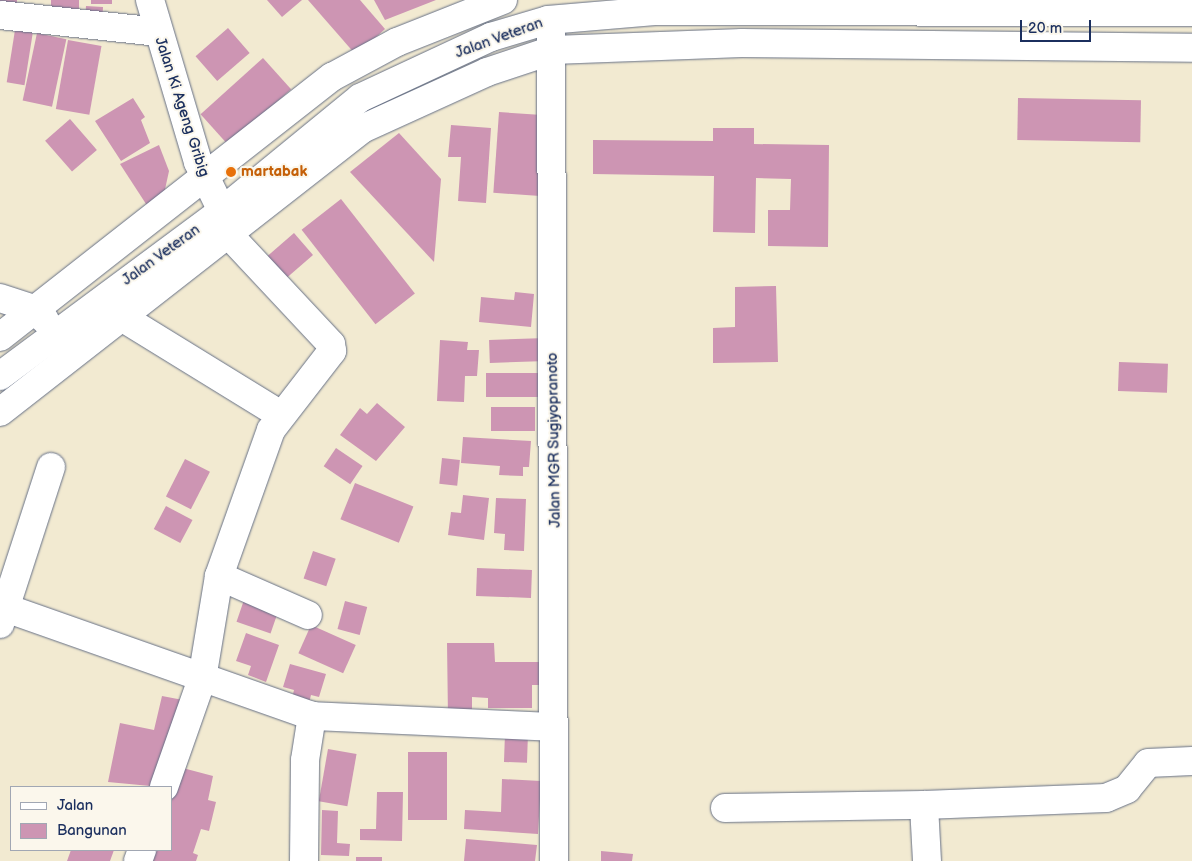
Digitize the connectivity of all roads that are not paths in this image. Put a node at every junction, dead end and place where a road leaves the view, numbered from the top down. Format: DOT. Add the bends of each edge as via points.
graph roads {
  1 [pos="150,0"];
  2 [pos="503,0"];
  3 [pos="548,10"];
  4 [pos="1192,12"];
  5 [pos="0,15"];
  6 [pos="158,32"];
  7 [pos="1192,48"];
  8 [pos="554,50"];
  9 [pos="205,181"];
  10 [pos="224,222"];
  11 [pos="0,298"];
  12 [pos="36,310"];
  13 [pos="120,316"];
  14 [pos="0,337"];
  15 [pos="64,343"];
  16 [pos="0,376"];
  17 [pos="0,412"];
  18 [pos="279,414"];
  19 [pos="51,467"];
  20 [pos="219,576"];
  21 [pos="2,613"];
  22 [pos="308,615"];
  23 [pos="202,680"];
  24 [pos="312,716"];
  25 [pos="554,727"];
  26 [pos="1192,761"];
  27 [pos="164,786"];
  28 [pos="924,805"];
  29 [pos="725,808"];
  30 [pos="304,861"];
  31 [pos="554,861"];
  32 [pos="927,861"];
  1 -- 6 [label="street, Jalan Ki Ageng Gribig"];
  2 -- 9 [label="street" via="397,42 332,78 267,124"];
  3 -- 4 [label="street, Jalan Veteran"];
  3 -- 8 [label="street, Jalan MGR Sugiyopranoto"];
  3 -- 10 [label="street, Jalan Veteran" via="360,98"];
  5 -- 6 [label="street"];
  6 -- 9 [label="street, Jalan Ki Ageng Gribig"];
  7 -- 8 [label="street" via="742,43"];
  8 -- 10 [label="street" via="487,72 362,129"];
  8 -- 25 [label="street, Jalan MGR Sugiyopranoto"];
  9 -- 10 [label="street, Jalan Ki Ageng Gribig"];
  9 -- 12 [label="street"];
  10 -- 13 [label="street"];
  10 -- 15 [label="street, Jalan Veteran"];
  10 -- 18 [label="street, Jalan Ki Ageng Gribig" via="331,344 329,358"];
  11 -- 12 [label="street"];
  12 -- 14 [label="street"];
  12 -- 15 [label="street"];
  13 -- 15 [label="street"];
  13 -- 18 [label="street"];
  15 -- 16 [label="street, Jalan Veteran"];
  15 -- 17 [label="street"];
  18 -- 20 [label="street"];
  19 -- 21 [label="street"];
  20 -- 22 [label="street"];
  20 -- 23 [label="street"];
  21 -- 23 [label="street"];
  23 -- 24 [label="street"];
  23 -- 27 [label="street"];
  24 -- 25 [label="street"];
  24 -- 30 [label="street" via="304,760"];
  25 -- 31 [label="street, Jalan MGR Sugiyopranoto"];
  26 -- 28 [label="street" via="1148,763 1127,789 1106,798"];
  28 -- 29 [label="street"];
  28 -- 32 [label="street"];
}
